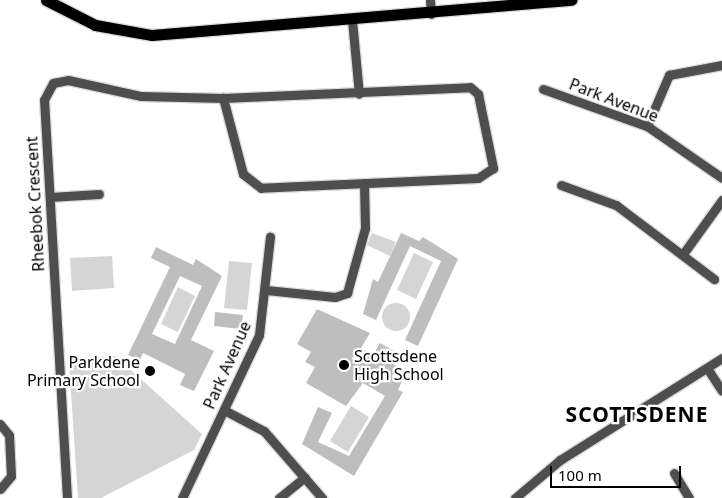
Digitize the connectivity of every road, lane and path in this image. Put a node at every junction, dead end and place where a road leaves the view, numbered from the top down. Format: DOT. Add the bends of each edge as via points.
graph roads {
  1 [pos="46,0"];
  2 [pos="430,0"];
  3 [pos="572,0"];
  4 [pos="430,14"];
  5 [pos="352,20"];
  6 [pos="722,65"];
  7 [pos="542,89"];
  8 [pos="359,94"];
  9 [pos="223,98"];
  10 [pos="647,126"];
  11 [pos="722,178"];
  12 [pos="364,183"];
  13 [pos="561,184"];
  14 [pos="99,194"];
  15 [pos="50,197"];
  16 [pos="722,200"];
  17 [pos="270,237"];
  18 [pos="683,254"];
  19 [pos="714,279"];
  20 [pos="266,290"];
  21 [pos="722,358"];
  22 [pos="707,368"];
  23 [pos="722,391"];
  24 [pos="224,410"];
  25 [pos="0,424"];
  26 [pos="674,473"];
  27 [pos="306,477"];
  28 [pos="0,489"];
  29 [pos="67,498"];
  30 [pos="182,498"];
  31 [pos="279,498"];
  32 [pos="322,498"];
  33 [pos="515,498"];
  34 [pos="689,498"];
  1 -- 5 [label="main road" via="95,25 152,35"];
  2 -- 4 [label="street"];
  3 -- 4 [label="main road"];
  4 -- 5 [label="main road"];
  5 -- 8 [label="street"];
  6 -- 10 [label="street" via="669,75"];
  7 -- 10 [label="street, Park Avenue"];
  8 -- 9 [label="street, Rheebok Crescent"];
  8 -- 12 [label="street, Rheebok Crescent" via="470,87 478,94 494,163 489,173 478,178"];
  9 -- 12 [label="street, Rheebok Crescent" via="243,174 253,186"];
  9 -- 15 [label="street, Rheebok Crescent" via="141,96 68,80 53,83 44,100"];
  10 -- 11 [label="street, Park Avenue"];
  12 -- 20 [label="street" via="365,228 347,293 334,297"];
  13 -- 18 [label="street" via="616,205"];
  14 -- 15 [label="street"];
  15 -- 29 [label="street, Rheebok Crescent"];
  16 -- 18 [label="street"];
  17 -- 20 [label="street, Park Avenue"];
  18 -- 19 [label="street"];
  20 -- 24 [label="street, Park Avenue" via="259,335"];
  21 -- 22 [label="street"];
  22 -- 23 [label="street"];
  22 -- 33 [label="street" via="560,460"];
  24 -- 27 [label="street" via="264,431"];
  24 -- 30 [label="street, Park Avenue"];
  25 -- 28 [label="street" via="9,434 11,476"];
  26 -- 34 [label="street"];
  27 -- 31 [label="street"];
  27 -- 32 [label="street"];
}
